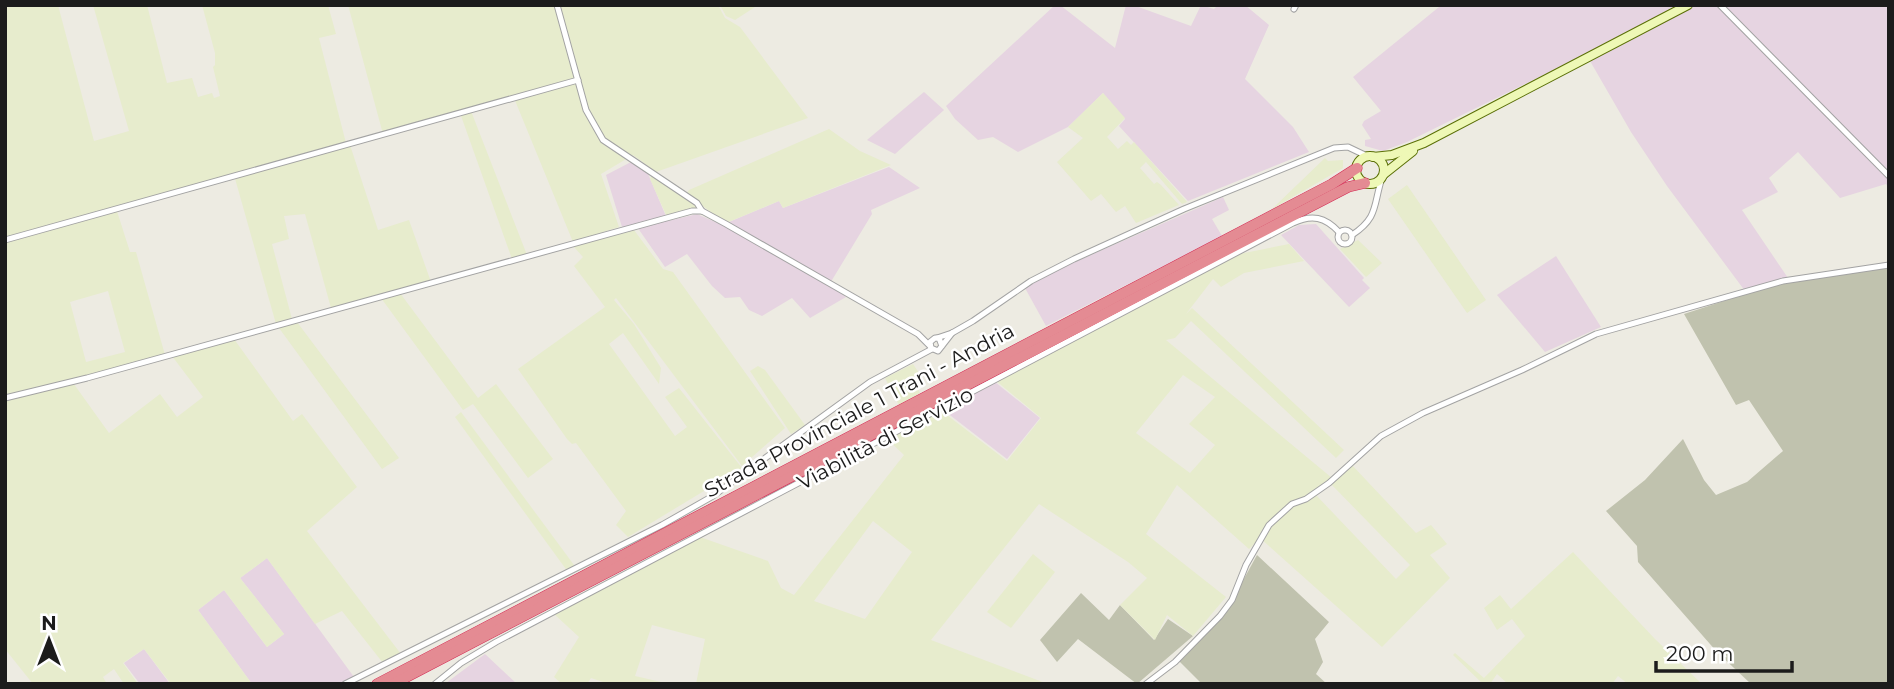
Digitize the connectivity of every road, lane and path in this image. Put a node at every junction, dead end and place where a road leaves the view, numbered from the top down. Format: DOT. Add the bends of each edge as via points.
graph roads {
  1 [pos="557,5"];
  2 [pos="1688,5"];
  3 [pos="1720,5"];
  4 [pos="1669,10"];
  5 [pos="578,80"];
  6 [pos="1424,143"];
  7 [pos="1357,150"];
  8 [pos="1371,157"];
  9 [pos="1357,166"];
  10 [pos="1383,176"];
  11 [pos="1889,176"];
  12 [pos="1365,183"];
  13 [pos="702,211"];
  14 [pos="1339,232"];
  15 [pos="1352,235"];
  16 [pos="5,240"];
  17 [pos="1889,265"];
  18 [pos="952,333"];
  19 [pos="918,334"];
  20 [pos="935,338"];
  21 [pos="943,346"];
  22 [pos="931,347"];
  23 [pos="5,398"];
  24 [pos="426,658"];
  25 [pos="345,684"];
  26 [pos="365,684"];
  27 [pos="377,684"];
  28 [pos="393,684"];
  29 [pos="435,684"];
  30 [pos="1146,684"];
  1 -- 5 [label="street"];
  2 -- 4 [label="main road, Strada Provinciale 1 Trani - Andria"];
  3 -- 11 [label="street"];
  4 -- 6 [label="main road, Strada Provinciale 1 Trani - Andria"];
  5 -- 13 [label="street" via="586,110 603,139 697,203"];
  5 -- 16 [label="street"];
  6 -- 8 [label="main road, Strada Provinciale 1 Trani - Andria"];
  6 -- 10 [label="main road, Strada Provinciale 1 Trani - Andria"];
  7 -- 8 [label="street"];
  7 -- 9 [label="street"];
  7 -- 18 [label="street" via="1341,146 1323,151 1184,209 1031,281"];
  8 -- 9 [label="main road, Strada Provinciale 1 Trani - Andria"];
  8 -- 10 [label="main road" via="1381,162"];
  9 -- 12 [label="main road" via="1358,177"];
  9 -- 24 [label="highway, Strada Provinciale 1 Trani - Andria" via="1332,184"];
  10 -- 12 [label="main road, Strada Provinciale 1 Trani - Andria" via="1374,184"];
  10 -- 15 [label="street" via="1372,217"];
  12 -- 28 [label="highway, Strada Provinciale 1 Trani - Andria" via="1348,187"];
  13 -- 19 [label="street"];
  13 -- 23 [label="street"];
  14 -- 15 [label="street" via="1348,230"];
  14 -- 15 [label="street" via="1343,244 1350,242"];
  14 -- 29 [label="street, Viabilità di Servizio" via="1320,218 1293,223 488,647"];
  17 -- 30 [label="street" via="1783,281 1595,334 1381,436 1329,483 1292,504 1269,525 1220,616"];
  18 -- 20 [label="street"];
  18 -- 21 [label="street"];
  19 -- 20 [label="street"];
  19 -- 22 [label="street"];
  20 -- 21 [label="street"];
  20 -- 22 [label="street"];
  21 -- 22 [label="street" via="938,351"];
  22 -- 25 [label="street" via="870,382 698,505"];
  24 -- 26 [label="highway"];
  24 -- 27 [label="highway, Strada Provinciale 1 Trani - Andria"];
}
